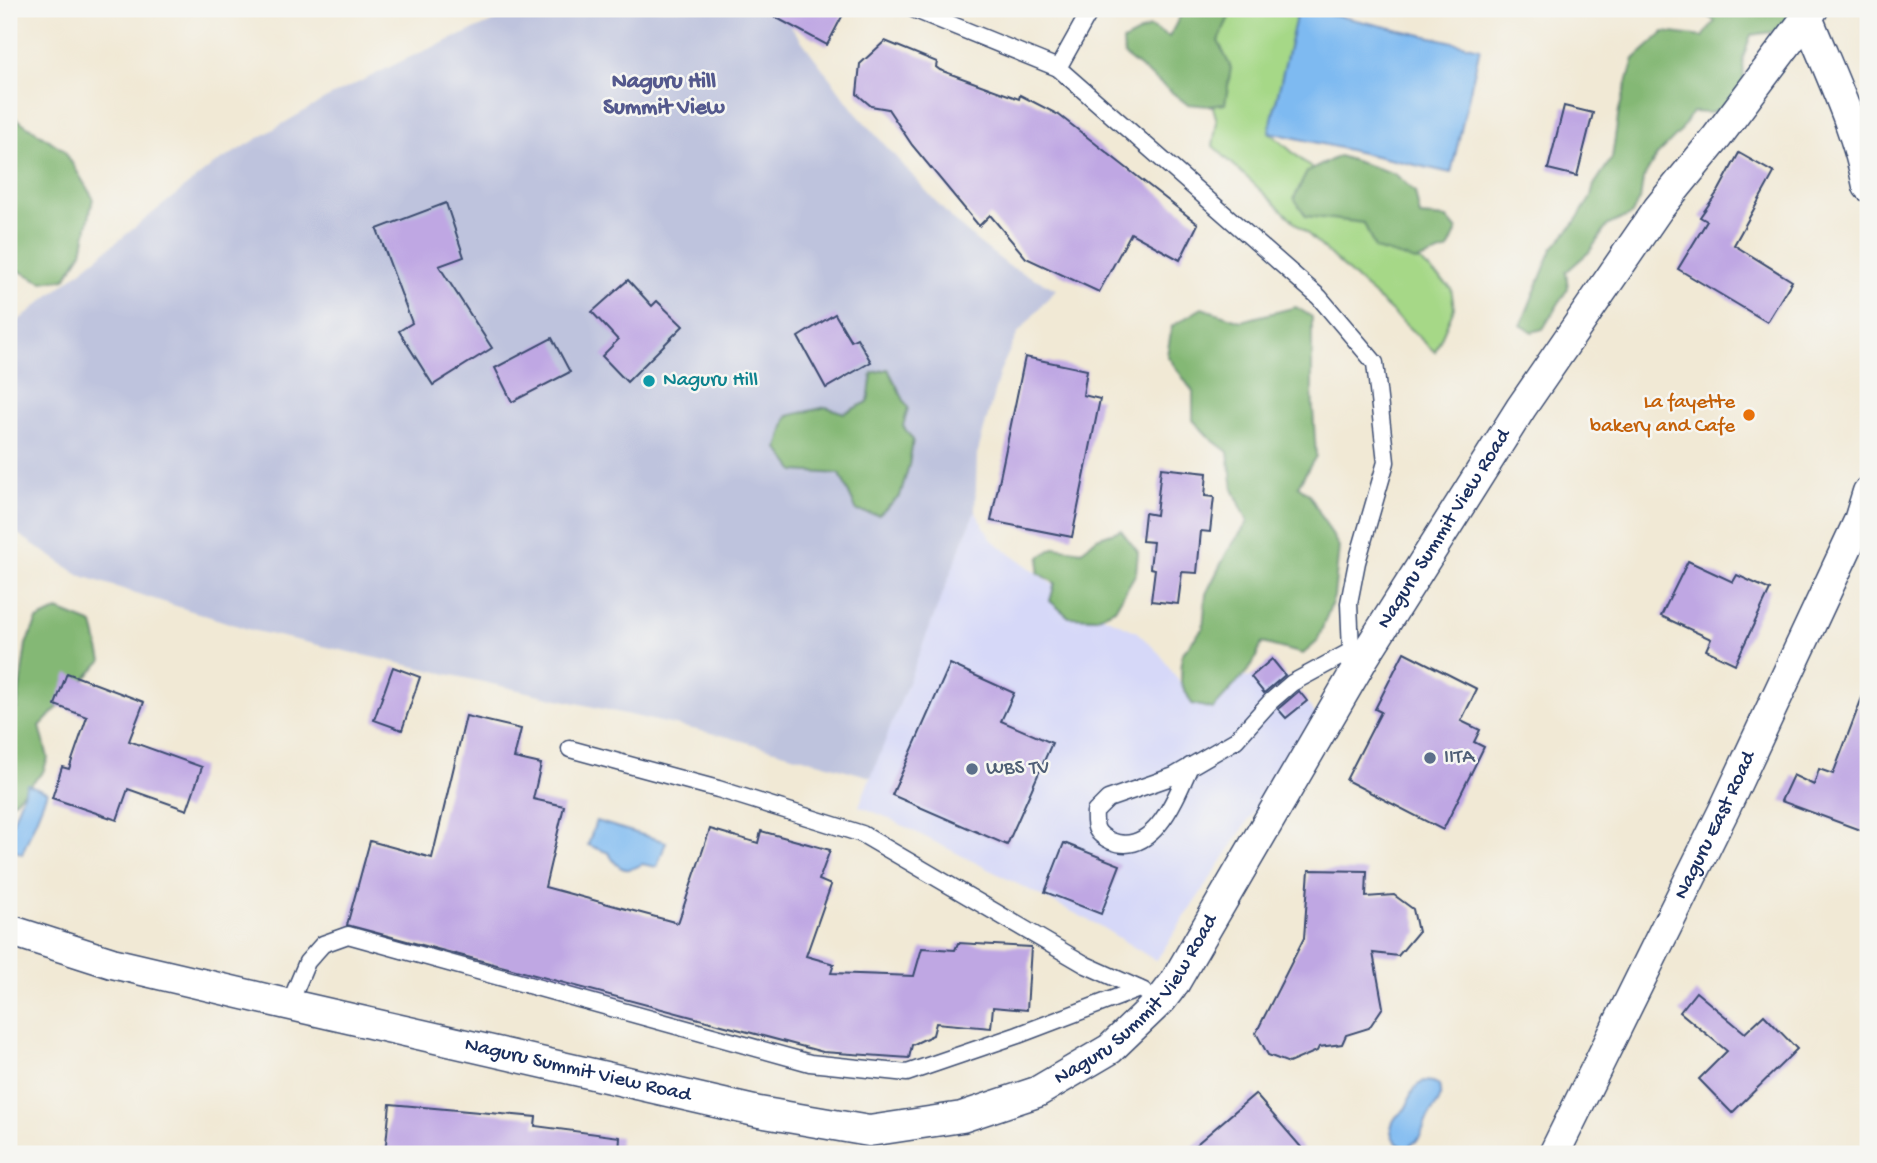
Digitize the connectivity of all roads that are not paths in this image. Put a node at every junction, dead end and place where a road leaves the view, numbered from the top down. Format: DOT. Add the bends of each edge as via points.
graph roads {
  1 [pos="913,9"];
  2 [pos="1091,9"];
  3 [pos="1810,13"];
  4 [pos="1058,68"];
  5 [pos="1868,186"];
  6 [pos="1868,492"];
  7 [pos="1357,654"];
  8 [pos="570,749"];
  9 [pos="1190,766"];
  10 [pos="9,930"];
  11 [pos="1150,994"];
  12 [pos="289,1005"];
  13 [pos="1554,1154"];
  1 -- 4 [label="lane"];
  2 -- 4 [label="lane"];
  3 -- 5 [label="street"];
  3 -- 7 [label="street, Naguru Summit View Road" via="1650,220"];
  4 -- 7 [label="lane" via="1320,297 1375,363 1386,462 1349,603"];
  6 -- 13 [label="street, Naguru East Road" via="1724,810"];
  7 -- 9 [label="lane" via="1292,683 1236,740"];
  7 -- 11 [label="street, Naguru Summit View Road" via="1175,982"];
  8 -- 11 [label="lane" via="862,834 1086,965"];
  9 -- 9 [label="lane" via="1108,799 1094,812 1094,827 1100,836 1116,843 1151,835 1171,807"];
  10 -- 12 [label="street, Naguru Summit View Road" via="112,963"];
  11 -- 12 [label="street, Naguru Summit View Road" via="1110,1049 1037,1092 962,1117 869,1131 746,1109"];
  11 -- 12 [label="lane" via="907,1073 810,1063 348,935 323,944 307,962"];
}
